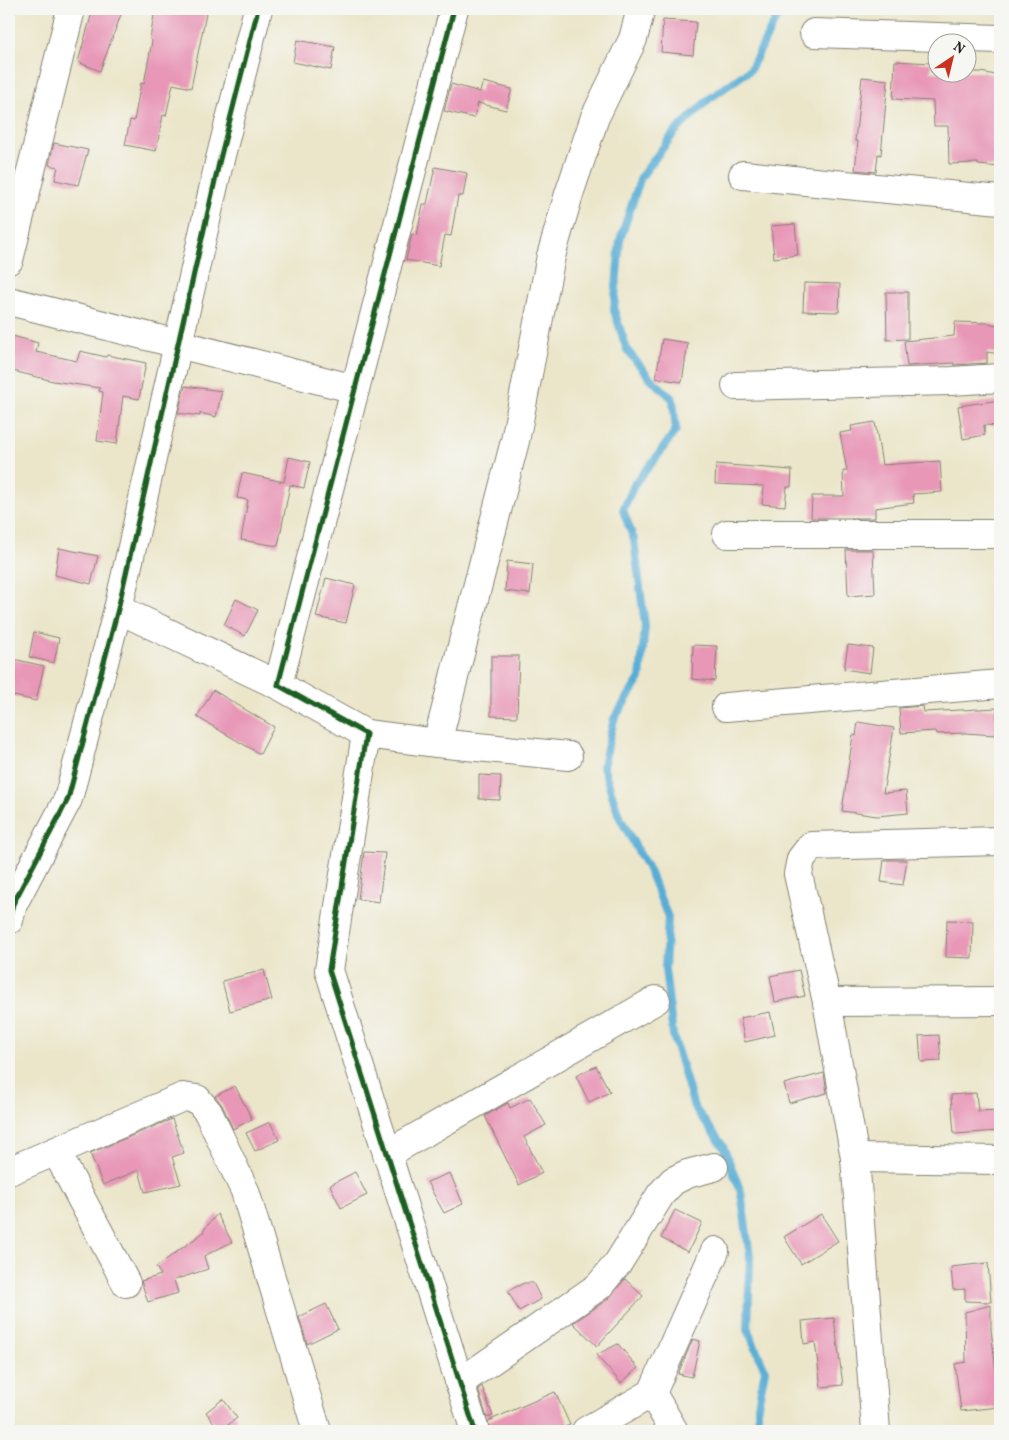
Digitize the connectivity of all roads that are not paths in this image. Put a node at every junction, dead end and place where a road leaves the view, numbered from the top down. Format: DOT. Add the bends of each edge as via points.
graph roads {
  1 [pos="71,9"];
  2 [pos="258,9"];
  3 [pos="454,9"];
  4 [pos="642,9"];
  5 [pos="814,34"];
  6 [pos="1000,40"];
  7 [pos="742,175"];
  8 [pos="1000,200"];
  9 [pos="9,260"];
  10 [pos="9,302"];
  11 [pos="179,345"];
  12 [pos="1000,378"];
  13 [pos="736,386"];
  14 [pos="355,389"];
  15 [pos="728,534"];
  16 [pos="1000,534"];
  17 [pos="118,608"];
  18 [pos="1000,684"];
  19 [pos="278,685"];
  20 [pos="726,707"];
  21 [pos="366,734"];
  22 [pos="437,742"];
  23 [pos="568,756"];
  24 [pos="1000,841"];
  25 [pos="9,920"];
  26 [pos="656,1000"];
  27 [pos="1000,1001"];
  28 [pos="827,1002"];
  29 [pos="56,1151"];
  30 [pos="387,1154"];
  31 [pos="855,1158"];
  32 [pos="1000,1160"];
  33 [pos="714,1167"];
  34 [pos="9,1171"];
  35 [pos="715,1251"];
  36 [pos="126,1283"];
  37 [pos="459,1382"];
  38 [pos="652,1394"];
  39 [pos="316,1431"];
  40 [pos="475,1431"];
  41 [pos="586,1431"];
  42 [pos="674,1431"];
  43 [pos="876,1431"];
  1 -- 9 [label="street"];
  2 -- 11 [label="street"];
  3 -- 14 [label="street"];
  4 -- 22 [label="street" via="633,40 595,117 551,256 515,441"];
  5 -- 6 [label="street"];
  7 -- 8 [label="street"];
  10 -- 11 [label="street"];
  11 -- 14 [label="street"];
  11 -- 17 [label="street"];
  12 -- 13 [label="street"];
  14 -- 19 [label="street"];
  15 -- 16 [label="street"];
  17 -- 19 [label="street"];
  17 -- 25 [label="street" via="68,799 13,904"];
  18 -- 20 [label="street"];
  19 -- 21 [label="street"];
  21 -- 22 [label="street"];
  21 -- 30 [label="street" via="329,970"];
  22 -- 23 [label="street"];
  24 -- 28 [label="street" via="811,846 801,859 798,874"];
  26 -- 30 [label="street"];
  27 -- 28 [label="street"];
  28 -- 31 [label="street"];
  29 -- 34 [label="street"];
  29 -- 36 [label="street"];
  29 -- 39 [label="street" via="183,1097 197,1099 208,1112 245,1191"];
  30 -- 37 [label="street"];
  31 -- 32 [label="street"];
  31 -- 43 [label="street"];
  33 -- 37 [label="street" via="673,1181 599,1286"];
  35 -- 38 [label="street"];
  37 -- 40 [label="street"];
  38 -- 41 [label="street"];
  38 -- 42 [label="street"];
}
